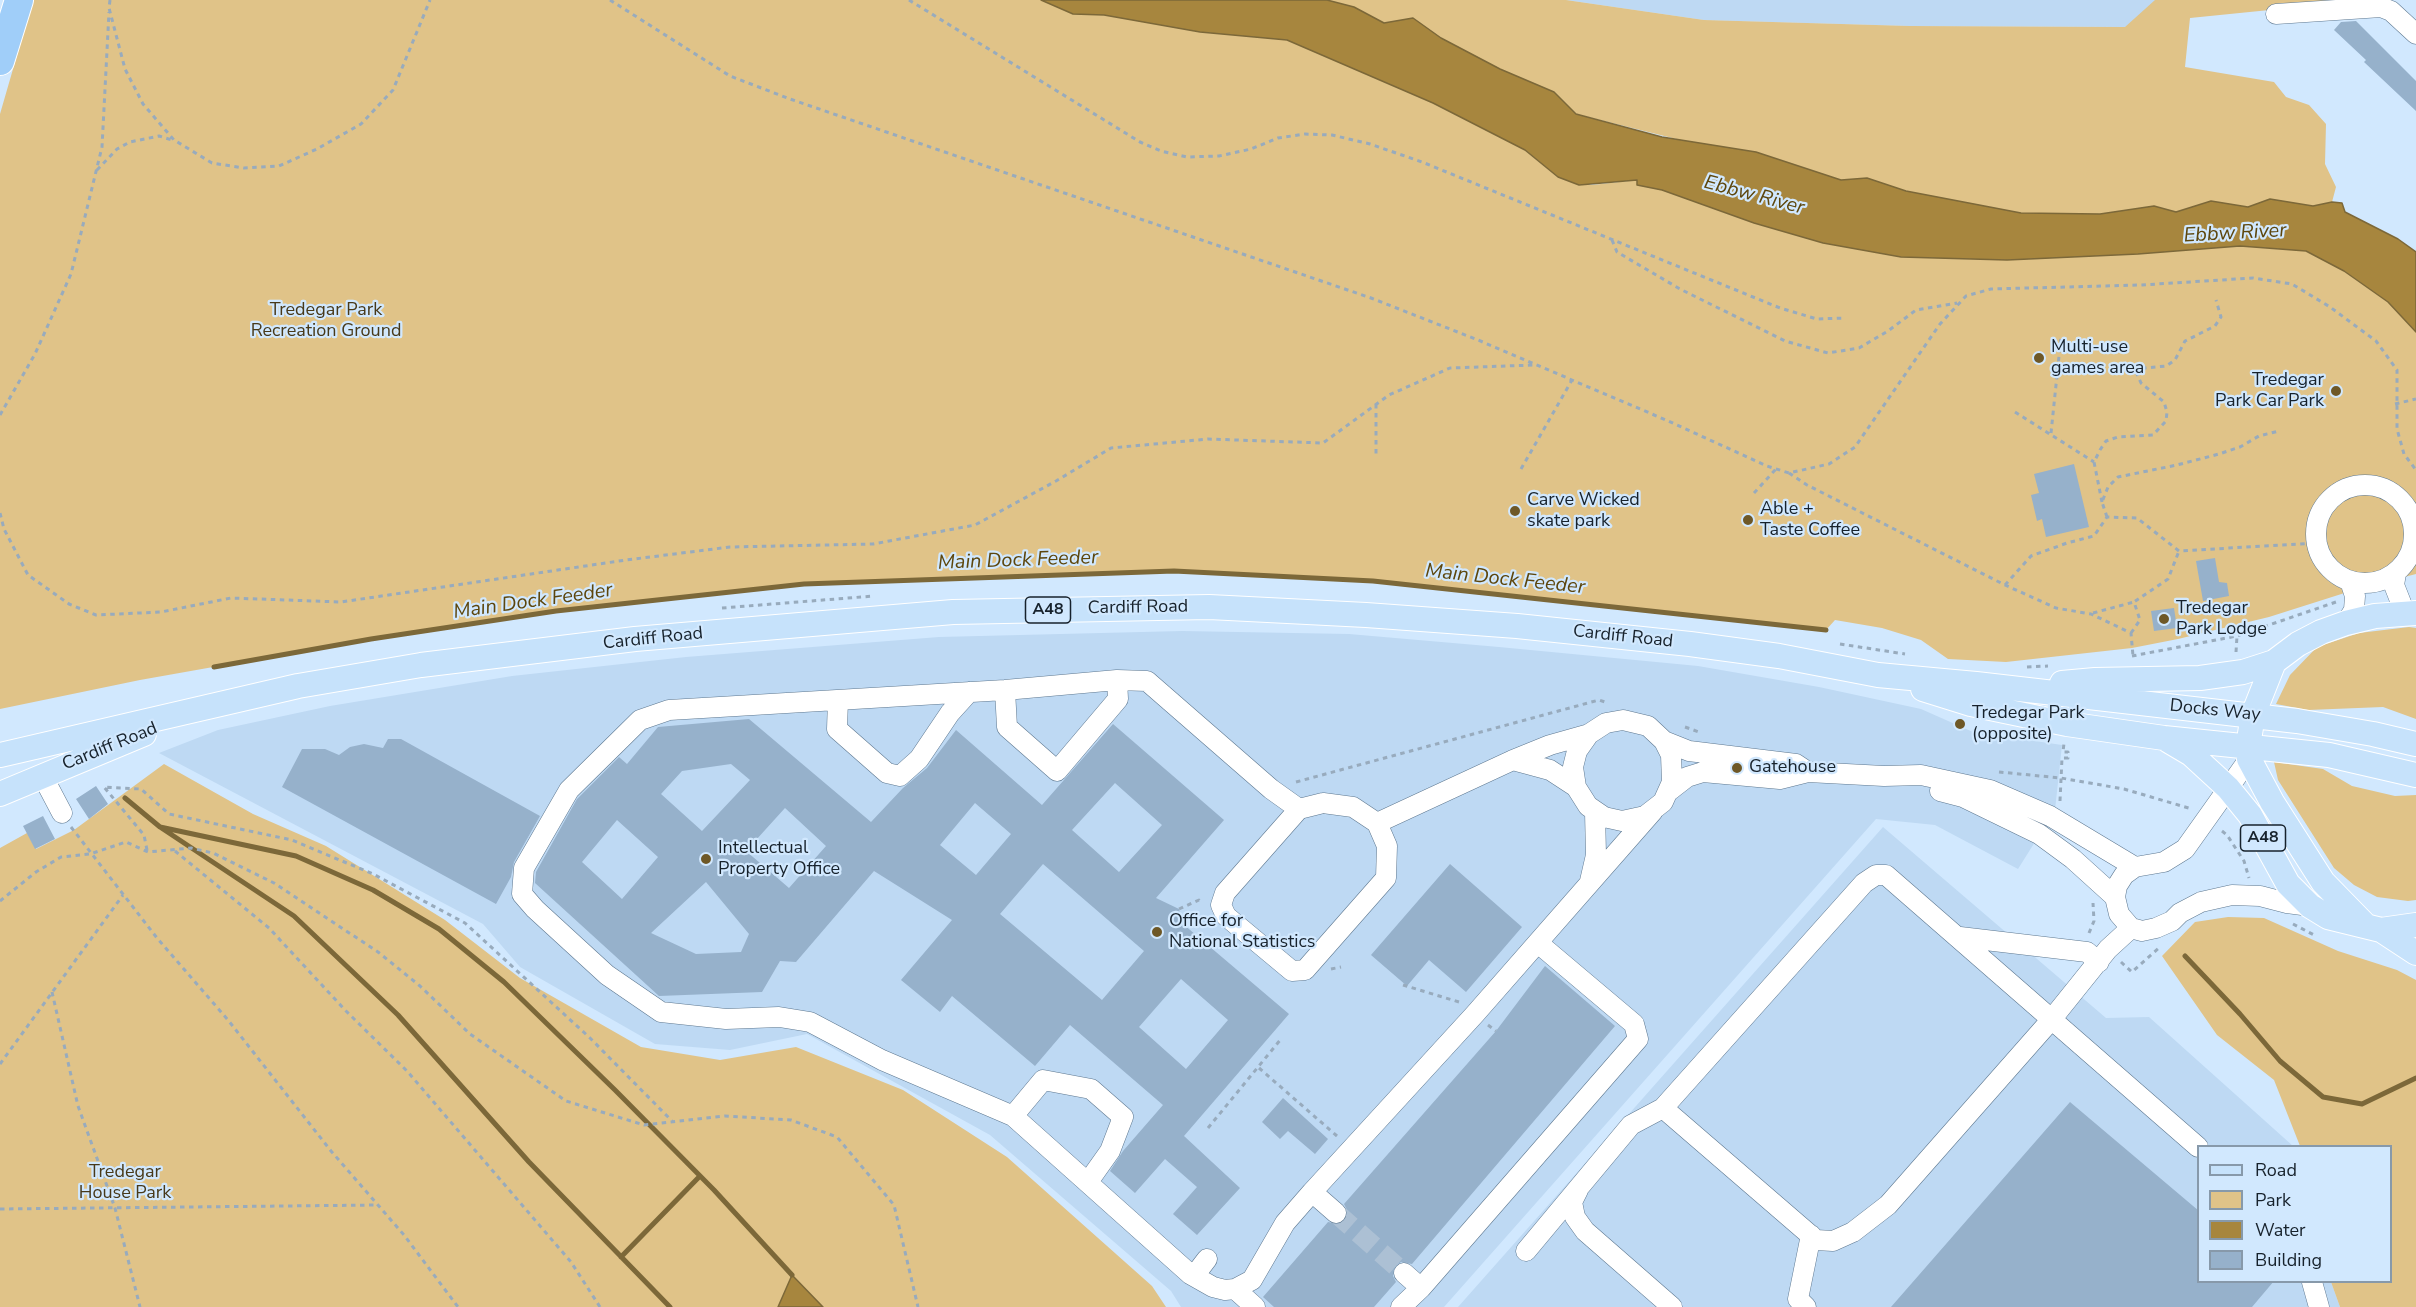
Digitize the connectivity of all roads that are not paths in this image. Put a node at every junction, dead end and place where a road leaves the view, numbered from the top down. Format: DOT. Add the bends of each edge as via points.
graph roads {
  1 [pos="19,0"];
  2 [pos="2276,14"];
  3 [pos="2416,34"];
  4 [pos="0,61"];
  5 [pos="2396,573"];
  6 [pos="2350,581"];
  7 [pos="2411,613"];
  8 [pos="2346,623"];
  9 [pos="2274,662"];
  10 [pos="1878,675"];
  11 [pos="1117,680"];
  12 [pos="2012,688"];
  13 [pos="1005,690"];
  14 [pos="969,692"];
  15 [pos="838,700"];
  16 [pos="221,703"];
  17 [pos="2253,715"];
  18 [pos="1589,734"];
  19 [pos="2164,738"];
  20 [pos="1664,741"];
  21 [pos="2416,744"];
  22 [pos="2249,753"];
  23 [pos="0,755"];
  24 [pos="1514,760"];
  25 [pos="1808,772"];
  26 [pos="42,775"];
  27 [pos="2416,775"];
  28 [pos="1884,776"];
  29 [pos="1576,787"];
  30 [pos="2228,788"];
  31 [pos="1669,791"];
  32 [pos="0,794"];
  33 [pos="1299,809"];
  34 [pos="1653,811"];
  35 [pos="1595,812"];
  36 [pos="62,813"];
  37 [pos="1377,823"];
  38 [pos="2135,867"];
  39 [pos="1589,884"];
  40 [pos="2115,897"];
  41 [pos="2310,906"];
  42 [pos="2416,925"];
  43 [pos="2373,927"];
  44 [pos="2131,928"];
  45 [pos="1960,937"];
  46 [pos="1538,943"];
  47 [pos="2416,953"];
  48 [pos="2099,962"];
  49 [pos="2051,1020"];
  50 [pos="1663,1108"];
  51 [pos="1013,1116"];
  52 [pos="2197,1145"];
  53 [pos="1088,1182"];
  54 [pos="1579,1187"];
  55 [pos="1312,1192"];
  56 [pos="1336,1213"];
  57 [pos="1811,1235"];
  58 [pos="1526,1251"];
  59 [pos="1207,1259"];
  60 [pos="1404,1272"];
  61 [pos="1194,1276"];
  62 [pos="2313,1283"];
  63 [pos="1421,1288"];
  64 [pos="1235,1289"];
  65 [pos="1255,1307"];
  66 [pos="1401,1307"];
  67 [pos="1672,1307"];
  68 [pos="1806,1307"];
  69 [pos="2319,1307"];
  1 -- 4 [label="highway"];
  2 -- 3 [label="street" via="2381,8 2391,11"];
  5 -- 6 [label="street" via="2374,582"];
  5 -- 6 [label="street" via="2411,553 2414,524 2401,500 2384,488 2368,484 2342,490 2323,508 2316,526 2316,543 2327,565"];
  5 -- 7 [label="street" via="2394,585"];
  6 -- 8 [label="street" via="2354,610"];
  7 -- 8 [label="main road"];
  8 -- 9 [label="main road" via="2298,644"];
  9 -- 12 [label="main road, A48" via="2243,672 2200,678 2095,680"];
  9 -- 17 [label="main road"];
  10 -- 12 [label="main road, Cardiff Road / A48"];
  10 -- 16 [label="main road, Cardiff Road / A48" via="1779,656 1517,626 1209,607 953,612 635,639 421,665"];
  10 -- 19 [label="main road, Cardiff Road / A48" via="1971,704 2067,724"];
  11 -- 13 [label="street"];
  11 -- 13 [label="street" via="1118,699 1057,771 1007,727"];
  11 -- 33 [label="street" via="1147,681"];
  12 -- 17 [label="main road, Docks Way / A48"];
  13 -- 14 [label="street"];
  14 -- 15 [label="street"];
  14 -- 15 [label="street" via="919,759 900,776 887,772 837,729"];
  15 -- 51 [label="street" via="669,710 640,720 569,790 514,890 607,975 661,1012 810,1022 882,1060"];
  16 -- 23 [label="main road, Cardiff Road"];
  16 -- 26 [label="main road, Cardiff Road"];
  17 -- 21 [label="main road, Docks Way / A48"];
  17 -- 22 [label="main road"];
  18 -- 20 [label="street" via="1606,723 1631,721 1648,726"];
  18 -- 24 [label="street"];
  18 -- 29 [label="street" via="1575,759"];
  19 -- 22 [label="main road, Docks Way / A48"];
  19 -- 30 [label="main road, A48" via="2191,754"];
  20 -- 25 [label="street" via="1689,751 1796,764"];
  20 -- 31 [label="street" via="1673,764"];
  22 -- 27 [label="main road, Docks Way / A48" via="2329,755"];
  22 -- 30 [label="street"];
  22 -- 43 [label="main road" via="2272,802 2323,882"];
  24 -- 29 [label="street" via="1550,770"];
  24 -- 37 [label="street"];
  25 -- 28 [label="street"];
  25 -- 31 [label="street" via="1780,779 1703,772 1687,777"];
  26 -- 32 [label="main road, Cardiff Road"];
  26 -- 36 [label="street"];
  28 -- 38 [label="street" via="1921,775 1990,790 2057,819"];
  28 -- 40 [label="street" via="1963,797 2039,834"];
  29 -- 35 [label="street"];
  30 -- 38 [label="street" via="2185,849 2164,862"];
  30 -- 41 [label="main road, A48" via="2250,815 2288,884"];
  31 -- 34 [label="street"];
  33 -- 37 [label="street" via="1323,803 1353,807"];
  33 -- 37 [label="street" via="1225,893 1221,905 1226,916 1292,971 1305,970 1386,879 1387,846"];
  34 -- 35 [label="street" via="1622,821"];
  34 -- 39 [label="street"];
  35 -- 39 [label="street" via="1596,855"];
  38 -- 40 [label="street" via="2124,875"];
  39 -- 46 [label="street"];
  40 -- 44 [label="street" via="2118,914"];
  41 -- 43 [label="main road, A48" via="2328,917"];
  41 -- 44 [label="street" via="2232,895 2201,902 2156,928"];
  42 -- 43 [label="main road"];
  43 -- 47 [label="main road"];
  44 -- 48 [label="street"];
  45 -- 48 [label="street" via="2087,952"];
  45 -- 49 [label="street"];
  45 -- 50 [label="street" via="1886,875 1876,875 1864,883"];
  46 -- 55 [label="street"];
  46 -- 63 [label="street" via="1634,1024 1638,1039"];
  48 -- 49 [label="street"];
  49 -- 52 [label="street"];
  49 -- 57 [label="street" via="1888,1205 1833,1242 1816,1240"];
  50 -- 54 [label="street" via="1631,1125"];
  50 -- 57 [label="street"];
  51 -- 53 [label="street"];
  51 -- 53 [label="street" via="1043,1080 1091,1089 1123,1117 1110,1151"];
  53 -- 61 [label="street"];
  54 -- 58 [label="street"];
  54 -- 67 [label="street" via="1572,1202 1575,1217 1585,1231"];
  55 -- 56 [label="street"];
  55 -- 64 [label="street" via="1285,1223 1252,1280"];
  57 -- 68 [label="street" via="1798,1299"];
  59 -- 61 [label="street"];
  60 -- 63 [label="street"];
  61 -- 64 [label="street" via="1213,1287"];
  62 -- 69 [label="street"];
  63 -- 66 [label="street"];
  64 -- 65 [label="street"];
}
